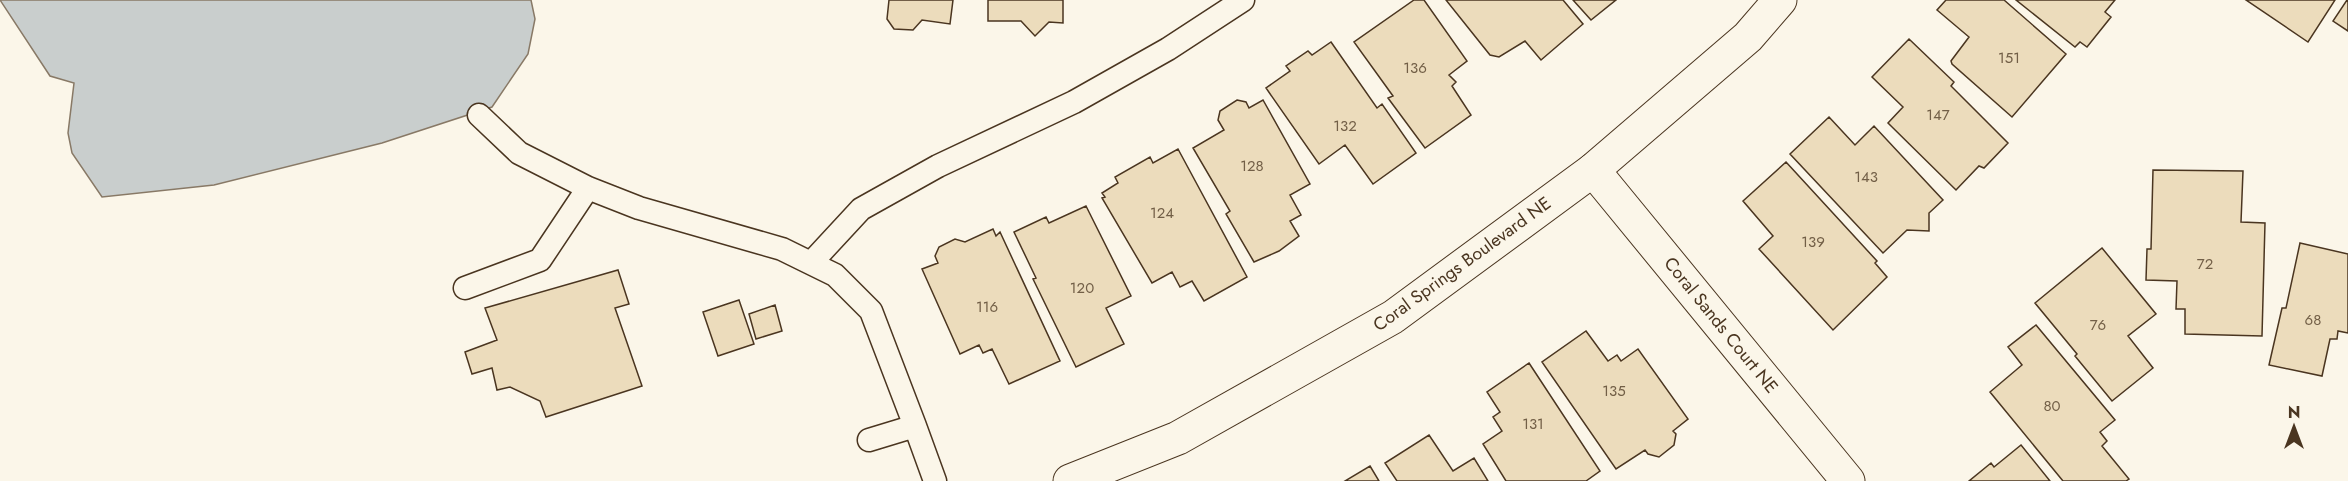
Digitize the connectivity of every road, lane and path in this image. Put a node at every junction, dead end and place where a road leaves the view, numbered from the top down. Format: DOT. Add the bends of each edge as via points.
graph roads {
  1 [pos="1243,0"];
  2 [pos="1780,0"];
  3 [pos="479,115"];
  4 [pos="1593,170"];
  5 [pos="588,188"];
  6 [pos="811,263"];
  7 [pos="465,288"];
  8 [pos="915,426"];
  9 [pos="869,440"];
  10 [pos="935,481"];
  11 [pos="1070,481"];
  12 [pos="1848,481"];
  1 -- 6 [label="lane" via="1168,49 1074,102 938,166 861,209"];
  2 -- 4 [label="street, Coral Springs Boulevard NE" via="1749,37"];
  3 -- 5 [label="lane" via="519,153"];
  4 -- 11 [label="street, Coral Springs Boulevard NE" via="1393,317 1178,438"];
  4 -- 12 [label="street, Coral Sands Court NE"];
  5 -- 6 [label="lane" via="639,208 782,249"];
  5 -- 7 [label="lane" via="540,260"];
  6 -- 8 [label="lane" via="835,275 871,311"];
  8 -- 9 [label="lane"];
  8 -- 10 [label="lane"];
}
